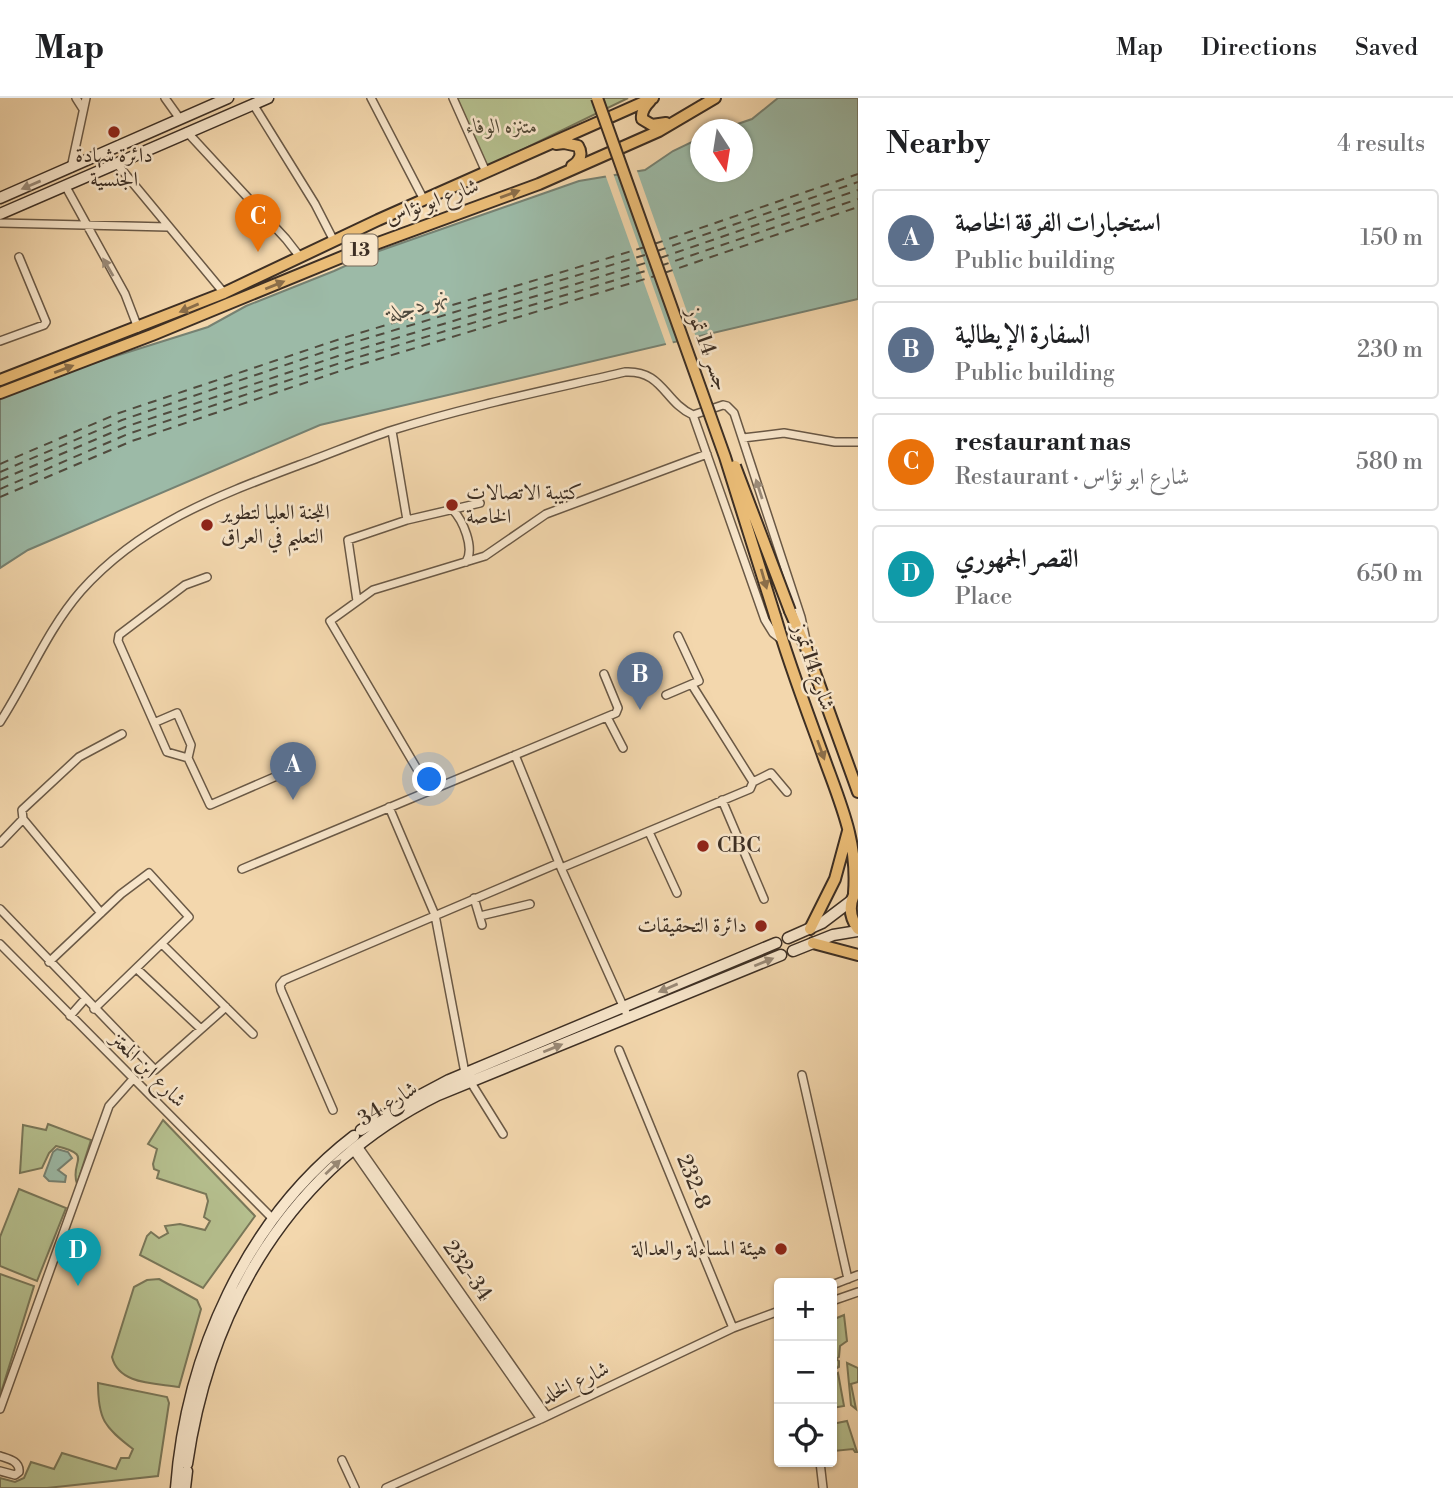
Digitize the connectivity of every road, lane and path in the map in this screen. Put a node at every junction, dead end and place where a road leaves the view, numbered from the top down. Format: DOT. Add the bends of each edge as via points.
graph roads {
  1 [pos="76,98"];
  2 [pos="86,98"];
  3 [pos="165,98"];
  4 [pos="228,98"];
  5 [pos="268,98"];
  6 [pos="371,98"];
  7 [pos="453,98"];
  8 [pos="597,98"];
  9 [pos="604,98"];
  10 [pos="654,98"];
  11 [pos="712,100"];
  12 [pos="253,104"];
  13 [pos="83,109"];
  14 [pos="180,119"];
  15 [pos="187,132"];
  16 [pos="520,158"];
  17 [pos="117,164"];
  18 [pos="71,168"];
  19 [pos="486,173"];
  20 [pos="539,184"];
  21 [pos="66,187"];
  22 [pos="0,198"];
  23 [pos="424,200"];
  24 [pos="0,214"];
  25 [pos="0,223"];
  26 [pos="85,225"];
  27 [pos="168,228"];
  28 [pos="334,241"];
  29 [pos="19,257"];
  30 [pos="300,257"];
  31 [pos="224,293"];
  32 [pos="138,328"];
  33 [pos="0,341"];
  34 [pos="0,380"];
  35 [pos="0,393"];
  36 [pos="693,415"];
  37 [pos="392,431"];
  38 [pos="743,438"];
  39 [pos="858,442"];
  40 [pos="707,454"];
  41 [pos="480,503"];
  42 [pos="452,509"];
  43 [pos="407,520"];
  44 [pos="466,562"];
  45 [pos="208,577"];
  46 [pos="357,601"];
  47 [pos="790,611"];
  48 [pos="775,616"];
  49 [pos="677,636"];
  50 [pos="782,640"];
  51 [pos="806,648"];
  52 [pos="604,674"];
  53 [pos="692,685"];
  54 [pos="666,695"];
  55 [pos="3,714"];
  56 [pos="607,717"];
  57 [pos="0,722"];
  58 [pos="156,722"];
  59 [pos="122,734"];
  60 [pos="623,748"];
  61 [pos="515,755"];
  62 [pos="188,758"];
  63 [pos="293,769"];
  64 [pos="753,782"];
  65 [pos="430,790"];
  66 [pos="787,792"];
  67 [pos="858,792"];
  68 [pos="722,800"];
  69 [pos="389,807"];
  70 [pos="23,819"];
  71 [pos="849,824"];
  72 [pos="649,832"];
  73 [pos="0,843"];
  74 [pos="560,865"];
  75 [pos="242,869"];
  76 [pos="677,893"];
  77 [pos="854,894"];
  78 [pos="474,898"];
  79 [pos="764,899"];
  80 [pos="530,904"];
  81 [pos="0,909"];
  82 [pos="101,914"];
  83 [pos="435,915"];
  84 [pos="480,916"];
  85 [pos="482,925"];
  86 [pos="810,929"];
  87 [pos="858,930"];
  88 [pos="788,938"];
  89 [pos="776,943"];
  90 [pos="813,943"];
  91 [pos="0,944"];
  92 [pos="162,944"];
  93 [pos="793,951"];
  94 [pos="858,955"];
  95 [pos="781,956"];
  96 [pos="50,962"];
  97 [pos="137,969"];
  98 [pos="85,999"];
  99 [pos="226,1007"];
  100 [pos="623,1007"];
  101 [pos="94,1009"];
  102 [pos="70,1016"];
  103 [pos="628,1017"];
  104 [pos="201,1029"];
  105 [pos="253,1034"];
  106 [pos="620,1050"];
  107 [pos="802,1075"];
  108 [pos="467,1077"];
  109 [pos="133,1079"];
  110 [pos="333,1110"];
  111 [pos="503,1133"];
  112 [pos="356,1141"];
  113 [pos="273,1219"];
  114 [pos="858,1275"];
  115 [pos="848,1279"];
  116 [pos="837,1283"];
  117 [pos="858,1292"];
  118 [pos="837,1299"];
  119 [pos="774,1313"];
  120 [pos="733,1328"];
  121 [pos="0,1409"];
  122 [pos="544,1418"];
  123 [pos="0,1456"];
  124 [pos="342,1460"];
  125 [pos="821,1467"];
  126 [pos="0,1471"];
  127 [pos="179,1488"];
  128 [pos="355,1488"];
  129 [pos="386,1488"];
  130 [pos="823,1488"];
  1 -- 13 [label="street"];
  2 -- 13 [label="street"];
  3 -- 14 [label="street"];
  4 -- 14 [label="main road"];
  5 -- 12 [label="main road"];
  6 -- 23 [label="street"];
  7 -- 19 [label="street"];
  8 -- 48 [label="main road, جسر 14 تموز, one-way, bridge" via="725,457"];
  9 -- 47 [label="main road, جسر 14 تموز, bridge"];
  10 -- 11 [label="main road" via="641,115 646,123 661,125"];
  10 -- 16 [label="main road, شارع ابو نؤاس / 13"];
  11 -- 20 [label="main road, شارع ابو نؤاس / 13" via="659,131"];
  12 -- 15 [label="main road"];
  12 -- 28 [label="street"];
  13 -- 18 [label="street"];
  14 -- 18 [label="main road"];
  15 -- 17 [label="main road"];
  15 -- 30 [label="street"];
  16 -- 19 [label="main road, شارع ابو نؤاس / 13"];
  16 -- 20 [label="main road" via="553,145 578,146 582,154 576,164"];
  17 -- 21 [label="main road"];
  17 -- 27 [label="street"];
  18 -- 22 [label="main road, one-way"];
  19 -- 23 [label="main road, شارع ابو نؤاس / 13"];
  35 -- 20 [label="main road, شارع ابو نؤاس / 13, one-way" via="359,250"];
  21 -- 24 [label="main road"];
  21 -- 26 [label="street"];
  23 -- 28 [label="main road, شارع ابو نؤاس / 13"];
  25 -- 26 [label="street"];
  26 -- 27 [label="street"];
  32 -- 26 [label="street, one-way" via="125,294"];
  27 -- 31 [label="street"];
  28 -- 30 [label="main road, شارع ابو نؤاس / 13"];
  29 -- 33 [label="street" via="46,322"];
  30 -- 31 [label="main road, شارع ابو نؤاس / 13"];
  31 -- 32 [label="main road, شارع ابو نؤاس / 13, one-way"];
  32 -- 34 [label="main road, شارع ابو نؤاس / 13"];
  36 -- 37 [label="street" via="661,385 637,371 467,409"];
  36 -- 38 [label="street" via="727,406"];
  36 -- 40 [label="street"];
  37 -- 43 [label="street"];
  37 -- 55 [label="street" via="216,496 134,543 106,566 60,619"];
  38 -- 39 [label="street" via="784,433"];
  51 -- 38 [label="street, one-way" via="801,617"];
  40 -- 44 [label="street" via="546,514 485,556"];
  40 -- 50 [label="street" via="765,620"];
  41 -- 42 [label="street"];
  42 -- 43 [label="street"];
  42 -- 44 [label="street" via="460,517 470,551"];
  43 -- 46 [label="street" via="348,540"];
  44 -- 46 [label="street" via="373,590"];
  45 -- 58 [label="street" via="186,585 119,635 118,646"];
  46 -- 65 [label="street" via="330,621"];
  47 -- 51 [label="main road, شارع 14 تموز"];
  48 -- 50 [label="main road, شارع 14 تموز"];
  49 -- 53 [label="street" via="699,679"];
  50 -- 71 [label="main road, شارع 14 تموز, one-way"];
  51 -- 67 [label="main road, شارع 14 تموز"];
  52 -- 56 [label="street" via="618,708"];
  53 -- 54 [label="street"];
  53 -- 64 [label="street"];
  55 -- 57 [label="street"];
  56 -- 60 [label="street"];
  56 -- 61 [label="street"];
  58 -- 62 [label="street" via="167,752"];
  58 -- 62 [label="street" via="177,713 191,746"];
  59 -- 70 [label="street" via="79,757 22,810"];
  61 -- 65 [label="street"];
  61 -- 74 [label="street"];
  62 -- 63 [label="street" via="210,806"];
  64 -- 66 [label="street" via="774,774"];
  64 -- 68 [label="street" via="750,789"];
  65 -- 69 [label="street"];
  68 -- 72 [label="street"];
  68 -- 79 [label="street"];
  69 -- 75 [label="street"];
  69 -- 83 [label="street"];
  70 -- 73 [label="street"];
  70 -- 82 [label="street"];
  71 -- 77 [label="main road, شارع 14 تموز"];
  71 -- 86 [label="main road" via="835,879"];
  72 -- 74 [label="street"];
  72 -- 76 [label="street"];
  74 -- 78 [label="street"];
  74 -- 100 [label="street"];
  77 -- 86 [label="main road" via="831,918"];
  77 -- 87 [label="main road, شارع 14 تموز" via="850,912"];
  78 -- 83 [label="street"];
  78 -- 84 [label="street"];
  80 -- 84 [label="street"];
  81 -- 96 [label="street"];
  82 -- 92 [label="street" via="149,873 189,917"];
  82 -- 96 [label="street"];
  83 -- 108 [label="street"];
  83 -- 110 [label="street" via="280,985"];
  84 -- 85 [label="street"];
  86 -- 88 [label="main road"];
  87 -- 90 [label="main road"];
  89 -- 100 [label="main road, شارع 34, one-way"];
  90 -- 93 [label="main road"];
  90 -- 94 [label="main road"];
  91 -- 102 [label="street, شارع ابن المعتز"];
  92 -- 97 [label="street"];
  92 -- 99 [label="street"];
  103 -- 95 [label="main road, شارع 34, one-way"];
  96 -- 98 [label="street"];
  97 -- 101 [label="street"];
  97 -- 104 [label="street"];
  98 -- 101 [label="street"];
  98 -- 102 [label="street"];
  99 -- 104 [label="street"];
  99 -- 105 [label="street"];
  100 -- 103 [label="street"];
  100 -- 108 [label="main road, شارع 34"];
  101 -- 104 [label="street" via="155,1070"];
  102 -- 109 [label="street, شارع ابن المعتز"];
  108 -- 103 [label="main road, شارع 34, one-way"];
  106 -- 120 [label="street, 232-8"];
  107 -- 115 [label="street"];
  108 -- 111 [label="street"];
  108 -- 112 [label="main road, شارع 34"];
  108 -- 112 [label="main road, شارع 34" via="417,1097"];
  109 -- 113 [label="street, شارع ابن المعتز"];
  109 -- 121 [label="street" via="108,1106"];
  112 -- 113 [label="main road, شارع 34" via="314,1171"];
  112 -- 122 [label="street, 232-34"];
  127 -- 112 [label="main road, شارع 34, one-way" via="206,1375 238,1294 278,1227"];
  113 -- 127 [label="main road, شارع 34" via="237,1277 207,1343 187,1412"];
  114 -- 115 [label="street"];
  115 -- 116 [label="street"];
  117 -- 118 [label="street"];
  119 -- 120 [label="street, شارع الخلد"];
  120 -- 122 [label="street, شارع الخلد"];
  122 -- 129 [label="street, شارع الخلد"];
  123 -- 126 [label="street" via="20,1467 15,1475"];
  124 -- 128 [label="street"];
  125 -- 130 [label="street"];
}
